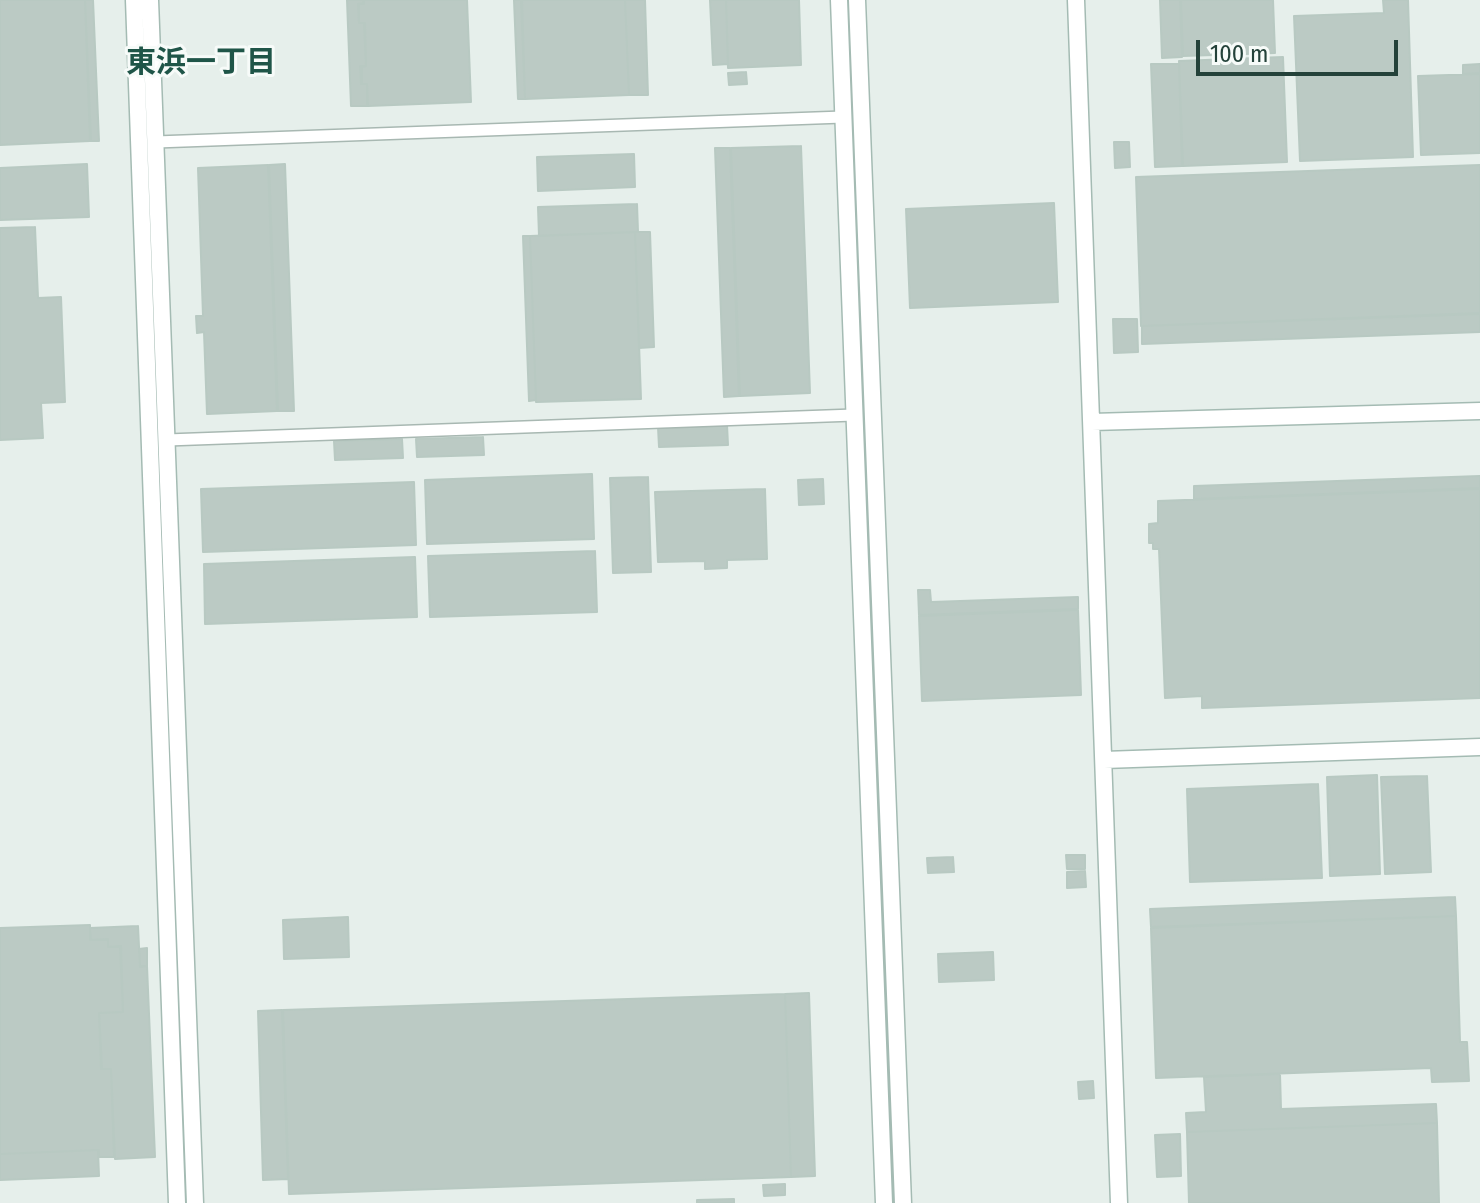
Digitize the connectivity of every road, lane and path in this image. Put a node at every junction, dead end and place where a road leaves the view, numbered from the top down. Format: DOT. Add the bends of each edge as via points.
graph roads {
  1 [pos="134,0"];
  2 [pos="150,0"];
  3 [pos="839,0"];
  4 [pos="857,0"];
  5 [pos="1076,0"];
  6 [pos="843,117"];
  7 [pos="861,117"];
  8 [pos="147,142"];
  9 [pos="1480,411"];
  10 [pos="873,414"];
  11 [pos="854,415"];
  12 [pos="1092,422"];
  13 [pos="158,441"];
  14 [pos="1480,747"];
  15 [pos="1104,760"];
  16 [pos="177,1203"];
  17 [pos="195,1203"];
  18 [pos="884,1203"];
  19 [pos="903,1203"];
  20 [pos="1119,1203"];
  1 -- 8 [label="street"];
  2 -- 8 [label="street"];
  3 -- 6 [label="street"];
  4 -- 7 [label="street"];
  5 -- 12 [label="street"];
  6 -- 7 [label="street"];
  6 -- 8 [label="street"];
  6 -- 11 [label="street"];
  7 -- 10 [label="street"];
  8 -- 13 [label="street"];
  9 -- 12 [label="street"];
  10 -- 11 [label="street"];
  10 -- 19 [label="street"];
  11 -- 13 [label="street"];
  11 -- 18 [label="street"];
  12 -- 15 [label="street"];
  13 -- 16 [label="street"];
  13 -- 17 [label="street"];
  14 -- 15 [label="street"];
  15 -- 20 [label="street"];
}
